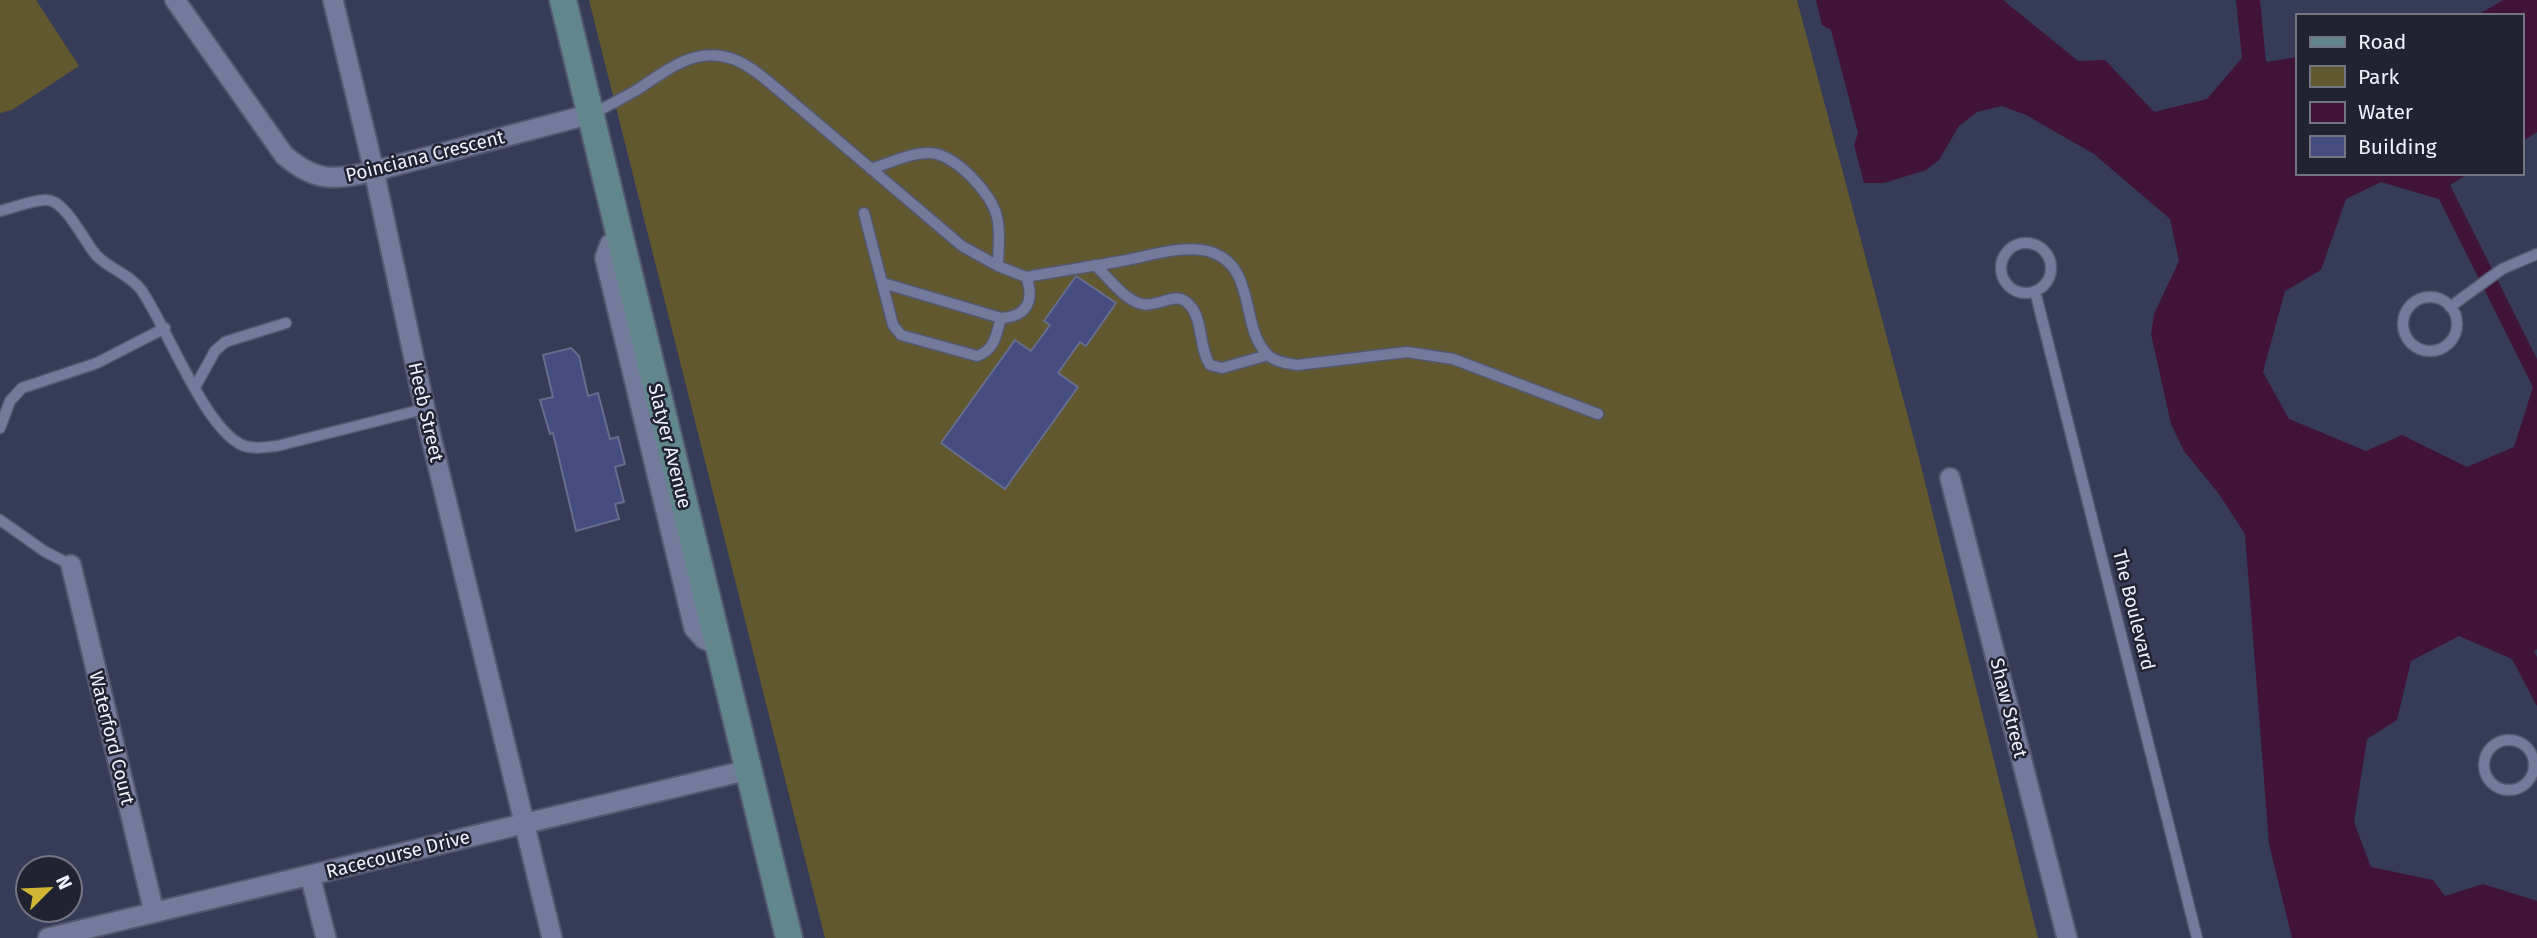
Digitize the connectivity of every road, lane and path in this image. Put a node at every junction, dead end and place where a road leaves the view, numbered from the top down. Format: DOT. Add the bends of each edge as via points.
graph roads {
  1 [pos="175,0"];
  2 [pos="333,0"];
  3 [pos="559,1"];
  4 [pos="591,114"];
  5 [pos="872,169"];
  6 [pos="374,171"];
  7 [pos="0,211"];
  8 [pos="864,213"];
  9 [pos="2537,254"];
  10 [pos="1095,265"];
  11 [pos="998,266"];
  12 [pos="1026,276"];
  13 [pos="883,283"];
  14 [pos="2035,291"];
  15 [pos="2450,307"];
  16 [pos="1001,318"];
  17 [pos="286,323"];
  18 [pos="165,328"];
  19 [pos="1268,355"];
  20 [pos="195,387"];
  21 [pos="424,409"];
  22 [pos="1598,414"];
  23 [pos="0,428"];
  24 [pos="1950,478"];
  25 [pos="0,520"];
  26 [pos="71,565"];
  27 [pos="2536,758"];
  28 [pos="748,769"];
  29 [pos="524,823"];
  30 [pos="310,875"];
  31 [pos="778,892"];
  32 [pos="154,912"];
  33 [pos="47,938"];
  34 [pos="326,938"];
  35 [pos="552,938"];
  36 [pos="777,938"];
  37 [pos="789,938"];
  38 [pos="2067,938"];
  39 [pos="2197,938"];
  1 -- 6 [label="street, Poinciana Crescent" via="284,155 301,169 324,178"];
  2 -- 6 [label="street, Heeb Street"];
  3 -- 4 [label="main road, Slatyer Avenue"];
  4 -- 5 [label="lane" via="679,62 706,54 732,59 754,70"];
  4 -- 6 [label="street, Poinciana Crescent"];
  4 -- 28 [label="main road, Slatyer Avenue"];
  5 -- 11 [label="lane" via="962,246"];
  5 -- 11 [label="lane" via="932,153 951,159 989,196 998,218"];
  6 -- 21 [label="street, Heeb Street"];
  7 -- 18 [label="lane" via="47,200 60,205 97,256 140,288"];
  8 -- 13 [label="lane"];
  9 -- 15 [label="lane" via="2502,269"];
  10 -- 12 [label="lane"];
  10 -- 19 [label="lane" via="1130,298 1143,304 1184,299 1194,310 1210,365 1222,368"];
  10 -- 19 [label="lane" via="1179,250 1208,251 1230,263 1243,286 1258,340"];
  11 -- 12 [label="lane"];
  12 -- 16 [label="lane" via="1030,288 1024,310"];
  13 -- 16 [label="lane"];
  13 -- 16 [label="lane" via="893,325 911,338 976,356 993,345"];
  14 -- 14 [label="lane" via="2019,292 2003,275 2004,257 2018,245 2039,246 2051,264 2047,283"];
  14 -- 39 [label="lane, The Boulevard"];
  15 -- 15 [label="lane" via="2456,325 2450,342 2424,350 2409,341 2403,321 2413,303 2430,297"];
  17 -- 20 [label="lane" via="225,342"];
  18 -- 20 [label="lane"];
  18 -- 23 [label="lane" via="97,363 22,387 10,401"];
  19 -- 22 [label="lane" via="1297,365 1407,352 1452,359"];
  20 -- 21 [label="lane" via="215,423 228,436 260,448"];
  21 -- 29 [label="street, Heeb Street"];
  24 -- 38 [label="street, Shaw Street"];
  25 -- 26 [label="lane"];
  26 -- 32 [label="street, Waterford Court"];
  27 -- 27 [label="lane" via="2533,776 2518,789 2499,788 2484,770 2486,754 2504,740 2518,740"];
  28 -- 29 [label="street, Racecourse Drive"];
  28 -- 31 [label="main road, Slatyer Avenue"];
  29 -- 30 [label="street, Racecourse Drive"];
  29 -- 35 [label="street, Heeb Street"];
  30 -- 32 [label="street, Racecourse Drive"];
  30 -- 34 [label="street"];
  31 -- 36 [label="street, Slatyer Avenue" via="772,916"];
  31 -- 37 [label="main road, Slatyer Avenue"];
  32 -- 33 [label="street, Racecourse Drive"];
}
